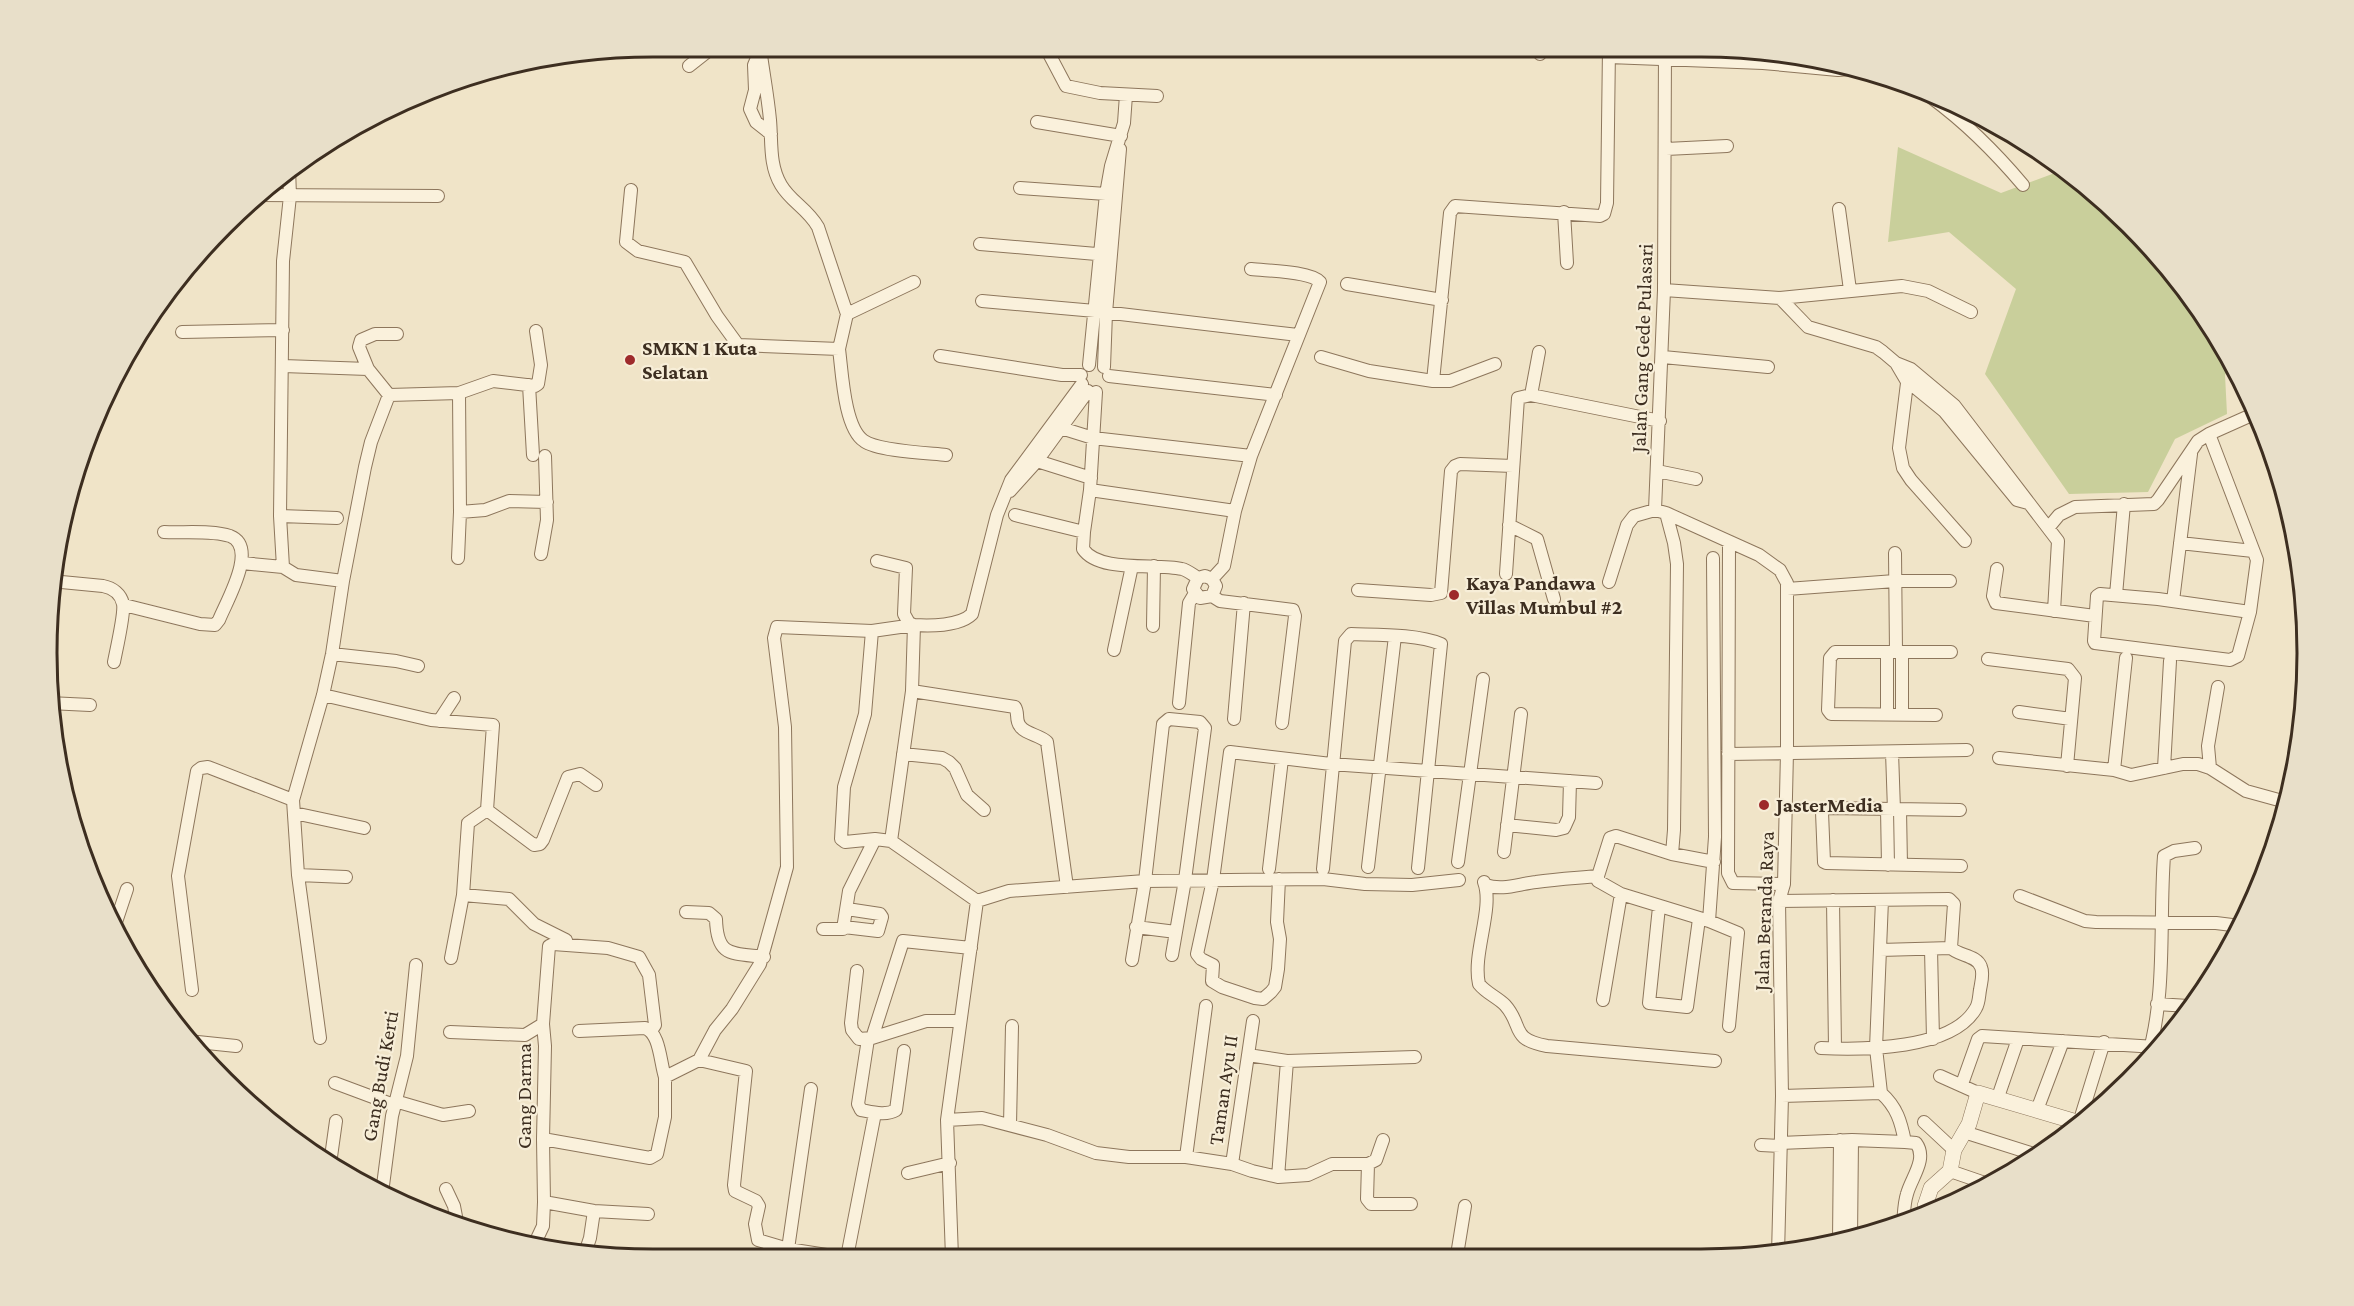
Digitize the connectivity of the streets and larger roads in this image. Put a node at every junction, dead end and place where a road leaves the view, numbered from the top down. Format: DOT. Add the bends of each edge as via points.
graph roads {
  1 [pos="700,57"];
  2 [pos="758,57"];
  3 [pos="762,57"];
  4 [pos="1051,57"];
  5 [pos="1609,57"];
  6 [pos="1665,57"];
  7 [pos="1705,57"];
  8 [pos="689,66"];
  9 [pos="1817,68"];
  10 [pos="1126,95"];
  11 [pos="1157,96"];
  12 [pos="1953,112"];
  13 [pos="1037,122"];
  14 [pos="771,134"];
  15 [pos="1121,136"];
  16 [pos="1727,146"];
  17 [pos="1666,149"];
  18 [pos="289,180"];
  19 [pos="2023,185"];
  20 [pos="1020,188"];
  21 [pos="631,190"];
  22 [pos="1106,194"];
  23 [pos="271,195"];
  24 [pos="290,196"];
  25 [pos="438,196"];
  26 [pos="1839,209"];
  27 [pos="1564,212"];
  28 [pos="980,244"];
  29 [pos="1106,255"];
  30 [pos="1567,263"];
  31 [pos="1251,268"];
  32 [pos="914,282"];
  33 [pos="1347,284"];
  34 [pos="1664,290"];
  35 [pos="1850,290"];
  36 [pos="1780,298"];
  37 [pos="1442,300"];
  38 [pos="982,301"];
  39 [pos="1101,312"];
  40 [pos="1971,312"];
  41 [pos="847,314"];
  42 [pos="283,330"];
  43 [pos="536,331"];
  44 [pos="182,332"];
  45 [pos="397,334"];
  46 [pos="1298,334"];
  47 [pos="839,349"];
  48 [pos="1539,352"];
  49 [pos="940,356"];
  50 [pos="1321,357"];
  51 [pos="1663,357"];
  52 [pos="1495,364"];
  53 [pos="1089,365"];
  54 [pos="283,366"];
  55 [pos="1768,367"];
  56 [pos="368,369"];
  57 [pos="1106,372"];
  58 [pos="1909,374"];
  59 [pos="1433,381"];
  60 [pos="529,385"];
  61 [pos="1087,385"];
  62 [pos="459,393"];
  63 [pos="1531,394"];
  64 [pos="389,395"];
  65 [pos="1276,395"];
  66 [pos="2248,416"];
  67 [pos="1660,421"];
  68 [pos="1061,428"];
  69 [pos="2209,434"];
  70 [pos="1093,438"];
  71 [pos="2192,449"];
  72 [pos="946,455"];
  73 [pos="1251,456"];
  74 [pos="1037,460"];
  75 [pos="1513,466"];
  76 [pos="1657,471"];
  77 [pos="1696,479"];
  78 [pos="1090,484"];
  79 [pos="1005,496"];
  80 [pos="548,502"];
  81 [pos="2124,504"];
  82 [pos="1235,511"];
  83 [pos="460,512"];
  84 [pos="1660,512"];
  85 [pos="1015,515"];
  86 [pos="280,516"];
  87 [pos="337,518"];
  88 [pos="1509,525"];
  89 [pos="2049,527"];
  90 [pos="164,531"];
  91 [pos="1084,532"];
  92 [pos="1965,541"];
  93 [pos="1729,542"];
  94 [pos="2180,543"];
  95 [pos="2253,551"];
  96 [pos="1895,553"];
  97 [pos="541,554"];
  98 [pos="458,558"];
  99 [pos="1713,558"];
  100 [pos="877,561"];
  101 [pos="242,563"];
  102 [pos="1132,566"];
  103 [pos="1154,566"];
  104 [pos="283,567"];
  105 [pos="1997,569"];
  106 [pos="1506,574"];
  107 [pos="1198,578"];
  108 [pos="1212,579"];
  109 [pos="1895,581"];
  110 [pos="1950,581"];
  111 [pos="61,582"];
  112 [pos="342,582"];
  113 [pos="1609,582"];
  114 [pos="1787,589"];
  115 [pos="1358,590"];
  116 [pos="1195,592"];
  117 [pos="2116,595"];
  118 [pos="1212,596"];
  119 [pos="1554,599"];
  120 [pos="2173,601"];
  121 [pos="1244,603"];
  122 [pos="124,605"];
  123 [pos="2054,611"];
  124 [pos="2250,612"];
  125 [pos="2095,616"];
  126 [pos="914,625"];
  127 [pos="1153,626"];
  128 [pos="872,631"];
  129 [pos="1395,636"];
  130 [pos="1114,650"];
  131 [pos="1895,652"];
  132 [pos="1951,652"];
  133 [pos="332,654"];
  134 [pos="2126,658"];
  135 [pos="1988,659"];
  136 [pos="2170,661"];
  137 [pos="114,662"];
  138 [pos="418,666"];
  139 [pos="1483,679"];
  140 [pos="2218,687"];
  141 [pos="912,690"];
  142 [pos="323,695"];
  143 [pos="454,698"];
  144 [pos="59,703"];
  145 [pos="1179,703"];
  146 [pos="90,705"];
  147 [pos="2019,712"];
  148 [pos="1521,714"];
  149 [pos="1887,715"];
  150 [pos="1902,715"];
  151 [pos="1936,715"];
  152 [pos="1234,719"];
  153 [pos="2071,719"];
  154 [pos="439,721"];
  155 [pos="1282,723"];
  156 [pos="1967,750"];
  157 [pos="1787,752"];
  158 [pos="1892,752"];
  159 [pos="903,754"];
  160 [pos="1728,754"];
  161 [pos="1999,758"];
  162 [pos="1282,759"];
  163 [pos="1332,764"];
  164 [pos="2067,766"];
  165 [pos="1381,768"];
  166 [pos="2164,768"];
  167 [pos="2210,768"];
  168 [pos="2114,770"];
  169 [pos="1427,772"];
  170 [pos="1469,773"];
  171 [pos="1513,777"];
  172 [pos="1570,781"];
  173 [pos="1596,783"];
  174 [pos="596,785"];
  175 [pos="293,800"];
  176 [pos="2279,800"];
  177 [pos="487,810"];
  178 [pos="984,810"];
  179 [pos="1894,810"];
  180 [pos="1960,810"];
  181 [pos="294,813"];
  182 [pos="1507,825"];
  183 [pos="364,828"];
  184 [pos="875,839"];
  185 [pos="891,841"];
  186 [pos="2195,849"];
  187 [pos="1504,852"];
  188 [pos="1672,854"];
  189 [pos="1458,862"];
  190 [pos="1714,862"];
  191 [pos="1888,865"];
  192 [pos="1901,865"];
  193 [pos="1961,866"];
  194 [pos="1368,867"];
  195 [pos="1418,868"];
  196 [pos="1269,869"];
  197 [pos="1323,869"];
  198 [pos="298,875"];
  199 [pos="1598,876"];
  200 [pos="346,877"];
  201 [pos="1279,879"];
  202 [pos="1185,880"];
  203 [pos="1213,880"];
  204 [pos="1459,880"];
  205 [pos="1144,881"];
  206 [pos="1784,884"];
  207 [pos="1067,887"];
  208 [pos="127,889"];
  209 [pos="1621,894"];
  210 [pos="463,895"];
  211 [pos="2020,896"];
  212 [pos="1833,900"];
  213 [pos="1882,900"];
  214 [pos="977,901"];
  215 [pos="1779,901"];
  216 [pos="1659,907"];
  217 [pos="847,909"];
  218 [pos="686,912"];
  219 [pos="117,915"];
  220 [pos="1704,920"];
  221 [pos="2163,923"];
  222 [pos="2232,925"];
  223 [pos="844,927"];
  224 [pos="1136,927"];
  225 [pos="823,928"];
  226 [pos="1176,932"];
  227 [pos="567,945"];
  228 [pos="971,948"];
  229 [pos="1951,948"];
  230 [pos="1931,949"];
  231 [pos="1880,950"];
  232 [pos="1172,955"];
  233 [pos="764,957"];
  234 [pos="451,958"];
  235 [pos="1132,960"];
  236 [pos="416,965"];
  237 [pos="857,971"];
  238 [pos="192,990"];
  239 [pos="1603,1000"];
  240 [pos="2157,1004"];
  241 [pos="1206,1006"];
  242 [pos="2181,1006"];
  243 [pos="960,1021"];
  244 [pos="1253,1021"];
  245 [pos="543,1024"];
  246 [pos="1012,1026"];
  247 [pos="1729,1026"];
  248 [pos="579,1031"];
  249 [pos="651,1031"];
  250 [pos="450,1032"];
  251 [pos="321,1038"];
  252 [pos="870,1039"];
  253 [pos="1933,1039"];
  254 [pos="2018,1039"];
  255 [pos="2155,1039"];
  256 [pos="2063,1041"];
  257 [pos="202,1042"];
  258 [pos="2104,1042"];
  259 [pos="236,1046"];
  260 [pos="2149,1046"];
  261 [pos="1821,1048"];
  262 [pos="1835,1048"];
  263 [pos="1876,1048"];
  264 [pos="904,1051"];
  265 [pos="1248,1055"];
  266 [pos="1416,1057"];
  267 [pos="699,1060"];
  268 [pos="1287,1061"];
  269 [pos="1714,1061"];
  270 [pos="1940,1076"];
  271 [pos="665,1077"];
  272 [pos="335,1083"];
  273 [pos="1962,1084"];
  274 [pos="811,1089"];
  275 [pos="1978,1092"];
  276 [pos="1881,1094"];
  277 [pos="1782,1096"];
  278 [pos="1998,1097"];
  279 [pos="395,1103"];
  280 [pos="2037,1110"];
  281 [pos="2083,1110"];
  282 [pos="469,1111"];
  283 [pos="876,1113"];
  284 [pos="947,1120"];
  285 [pos="2071,1120"];
  286 [pos="336,1121"];
  287 [pos="1924,1122"];
  288 [pos="1010,1125"];
  289 [pos="1964,1132"];
  290 [pos="543,1139"];
  291 [pos="1383,1140"];
  292 [pos="1846,1140"];
  293 [pos="1905,1142"];
  294 [pos="1761,1145"];
  295 [pos="1780,1145"];
  296 [pos="1954,1150"];
  297 [pos="2027,1152"];
  298 [pos="331,1155"];
  299 [pos="1186,1157"];
  300 [pos="950,1163"];
  301 [pos="1232,1164"];
  302 [pos="1368,1164"];
  303 [pos="1950,1171"];
  304 [pos="908,1173"];
  305 [pos="1278,1177"];
  306 [pos="1977,1181"];
  307 [pos="383,1185"];
  308 [pos="446,1189"];
  309 [pos="544,1202"];
  310 [pos="1411,1204"];
  311 [pos="1929,1204"];
  312 [pos="1465,1206"];
  313 [pos="594,1211"];
  314 [pos="1904,1213"];
  315 [pos="648,1214"];
  316 [pos="456,1215"];
  317 [pos="1851,1230"];
  318 [pos="1840,1233"];
  319 [pos="537,1238"];
  320 [pos="1778,1244"];
  321 [pos="587,1245"];
  322 [pos="788,1249"];
  323 [pos="849,1249"];
  324 [pos="952,1249"];
  325 [pos="1458,1249"];
  1 -- 8 [label="street"];
  2 -- 14 [label="street" via="750,109 756,122"];
  3 -- 14 [label="street"];
  4 -- 10 [label="street" via="1066,86"];
  5 -- 27 [label="street" via="1606,210 1600,216"];
  6 -- 17 [label="street, Jalan Gang Gede Pulasari"];
  7 -- 9 [label="street"];
  10 -- 11 [label="street"];
  10 -- 15 [label="street"];
  12 -- 19 [label="street"];
  13 -- 15 [label="street"];
  14 -- 41 [label="street" via="774,168 780,184 818,227"];
  15 -- 22 [label="street"];
  15 -- 29 [label="street" via="1118,193"];
  16 -- 17 [label="street"];
  17 -- 34 [label="street, Jalan Gang Gede Pulasari"];
  18 -- 24 [label="street"];
  20 -- 22 [label="street"];
  21 -- 47 [label="street" via="626,242 638,251 685,262 738,345"];
  22 -- 29 [label="street"];
  23 -- 24 [label="street"];
  24 -- 25 [label="street"];
  24 -- 42 [label="street" via="283,261"];
  26 -- 35 [label="street"];
  27 -- 30 [label="street"];
  27 -- 37 [label="street" via="1455,206 1450,213"];
  28 -- 29 [label="street"];
  29 -- 39 [label="street"];
  31 -- 46 [label="street" via="1319,280"];
  32 -- 41 [label="street"];
  33 -- 37 [label="street"];
  34 -- 36 [label="street"];
  34 -- 51 [label="street, Jalan Gang Gede Pulasari"];
  35 -- 36 [label="street"];
  35 -- 40 [label="street" via="1916,288"];
  36 -- 58 [label="street" via="1808,327 1876,347"];
  37 -- 59 [label="street"];
  38 -- 39 [label="street"];
  39 -- 46 [label="street"];
  39 -- 53 [label="street"];
  39 -- 57 [label="street"];
  41 -- 47 [label="street"];
  42 -- 44 [label="street"];
  42 -- 54 [label="street"];
  43 -- 60 [label="street" via="541,365 538,384"];
  45 -- 56 [label="street" via="375,334 361,340 359,347"];
  46 -- 65 [label="street"];
  47 -- 72 [label="street" via="844,395 855,430 863,441"];
  48 -- 63 [label="street"];
  49 -- 61 [label="street" via="1062,375"];
  50 -- 59 [label="street" via="1369,371"];
  51 -- 55 [label="street"];
  51 -- 67 [label="street, Jalan Gang Gede Pulasari"];
  52 -- 59 [label="street" via="1450,381"];
  53 -- 57 [label="street" via="1097,364"];
  53 -- 61 [label="street" via="1084,369"];
  54 -- 56 [label="street"];
  54 -- 86 [label="street"];
  56 -- 64 [label="street"];
  57 -- 61 [label="street" via="1108,384 1103,390"];
  57 -- 65 [label="street"];
  58 -- 89 [label="street" via="2017,500 2028,502"];
  58 -- 92 [label="street" via="1899,448 1903,468"];
  60 -- 62 [label="street" via="492,381"];
  60 -- 80 [label="street"];
  61 -- 68 [label="street"];
  61 -- 70 [label="street"];
  61 -- 79 [label="street" via="1011,480"];
  62 -- 64 [label="street"];
  62 -- 83 [label="street"];
  63 -- 67 [label="street"];
  63 -- 75 [label="street" via="1518,398"];
  64 -- 112 [label="street" via="369,450"];
  65 -- 73 [label="street"];
  66 -- 69 [label="street"];
  67 -- 76 [label="street, Jalan Gang Gede Pulasari"];
  68 -- 70 [label="street"];
  68 -- 74 [label="street"];
  69 -- 71 [label="street"];
  69 -- 95 [label="street"];
  70 -- 73 [label="street"];
  70 -- 78 [label="street"];
  71 -- 81 [label="street" via="2154,504"];
  71 -- 94 [label="street"];
  73 -- 82 [label="street"];
  74 -- 78 [label="street"];
  74 -- 79 [label="street"];
  75 -- 88 [label="street"];
  75 -- 115 [label="street" via="1461,465 1453,469 1441,593"];
  76 -- 77 [label="street"];
  76 -- 84 [label="street, Jalan Gang Gede Pulasari"];
  78 -- 82 [label="street"];
  78 -- 91 [label="street"];
  79 -- 126 [label="street" via="972,614 934,625"];
  80 -- 83 [label="street" via="509,501 486,510"];
  80 -- 97 [label="street"];
  81 -- 89 [label="street" via="2075,507"];
  81 -- 117 [label="street"];
  82 -- 108 [label="street" via="1224,566"];
  83 -- 98 [label="street"];
  84 -- 93 [label="street"];
  84 -- 113 [label="street" via="1634,516 1627,525"];
  84 -- 188 [label="street, Jalan Gang Gede Pulasari" via="1674,543 1677,564"];
  85 -- 91 [label="street"];
  86 -- 87 [label="street"];
  86 -- 104 [label="street"];
  88 -- 106 [label="street"];
  88 -- 119 [label="street" via="1537,539"];
  89 -- 123 [label="street" via="2059,542"];
  90 -- 101 [label="street" via="232,537 242,549"];
  91 -- 102 [label="street" via="1083,549 1089,556"];
  93 -- 114 [label="street, Jalan Beranda Raya" via="1759,555 1780,570"];
  93 -- 160 [label="street"];
  94 -- 95 [label="street"];
  94 -- 120 [label="street"];
  95 -- 124 [label="street" via="2257,566"];
  96 -- 109 [label="street"];
  99 -- 190 [label="street"];
  100 -- 126 [label="street" via="906,568 904,614"];
  101 -- 104 [label="street"];
  101 -- 122 [label="street" via="215,625"];
  102 -- 103 [label="street"];
  102 -- 130 [label="street"];
  103 -- 107 [label="street" via="1184,569"];
  103 -- 127 [label="street"];
  104 -- 112 [label="street" via="296,575"];
  105 -- 123 [label="street" via="1993,596 1996,603"];
  107 -- 108 [label="street"];
  107 -- 116 [label="street"];
  108 -- 118 [label="street" via="1216,586"];
  109 -- 110 [label="street"];
  109 -- 114 [label="street"];
  109 -- 131 [label="street"];
  111 -- 122 [label="street" via="110,587"];
  112 -- 133 [label="street"];
  114 -- 157 [label="street, Jalan Beranda Raya"];
  116 -- 118 [label="street" via="1204,599"];
  116 -- 145 [label="street" via="1190,603"];
  117 -- 120 [label="street"];
  117 -- 125 [label="street" via="2097,596"];
  118 -- 121 [label="street" via="1220,601"];
  120 -- 124 [label="street"];
  121 -- 152 [label="street"];
  121 -- 155 [label="street" via="1290,608 1294,613"];
  122 -- 137 [label="street"];
  123 -- 125 [label="street"];
  124 -- 125 [label="street" via="2238,656 2230,660 2095,643"];
  126 -- 128 [label="street"];
  126 -- 141 [label="street"];
  128 -- 184 [label="street" via="865,714 844,787 841,835 845,842"];
  128 -- 233 [label="street" via="777,627 774,638 787,761 788,867"];
  129 -- 163 [label="street" via="1351,634 1345,641"];
  129 -- 165 [label="street"];
  129 -- 169 [label="street" via="1434,641 1442,647"];
  131 -- 132 [label="street"];
  131 -- 149 [label="street"];
  131 -- 149 [label="street" via="1835,652 1830,658 1828,710 1835,715"];
  131 -- 150 [label="street"];
  133 -- 138 [label="street"];
  133 -- 142 [label="street"];
  134 -- 168 [label="street"];
  135 -- 153 [label="street" via="2068,669 2075,678"];
  136 -- 166 [label="street"];
  139 -- 170 [label="street"];
  140 -- 167 [label="street" via="2208,746"];
  141 -- 159 [label="street"];
  141 -- 207 [label="street" via="1015,707 1022,730 1047,742"];
  142 -- 154 [label="street"];
  142 -- 175 [label="street"];
  143 -- 154 [label="street"];
  144 -- 146 [label="street"];
  147 -- 153 [label="street"];
  148 -- 171 [label="street"];
  149 -- 150 [label="street"];
  150 -- 151 [label="street"];
  153 -- 164 [label="street"];
  154 -- 177 [label="street" via="493,725"];
  156 -- 158 [label="street"];
  157 -- 158 [label="street"];
  157 -- 160 [label="street"];
  157 -- 206 [label="street, Jalan Beranda Raya"];
  158 -- 179 [label="street"];
  159 -- 178 [label="street" via="949,762 967,795"];
  159 -- 185 [label="street"];
  160 -- 206 [label="street" via="1730,879 1733,883"];
  161 -- 164 [label="street"];
  162 -- 163 [label="street"];
  162 -- 196 [label="street"];
  162 -- 203 [label="street" via="1230,752"];
  163 -- 165 [label="street"];
  163 -- 197 [label="street"];
  164 -- 168 [label="street"];
  165 -- 169 [label="street"];
  165 -- 194 [label="street"];
  166 -- 167 [label="street" via="2183,764"];
  166 -- 168 [label="street" via="2131,775"];
  167 -- 176 [label="street" via="2246,791"];
  169 -- 170 [label="street"];
  169 -- 195 [label="street"];
  170 -- 171 [label="street"];
  170 -- 189 [label="street"];
  171 -- 172 [label="street"];
  171 -- 182 [label="street"];
  172 -- 173 [label="street"];
  172 -- 182 [label="street" via="1569,817 1564,828"];
  174 -- 177 [label="street" via="579,774 568,777 540,844 534,845"];
  175 -- 181 [label="street"];
  175 -- 238 [label="street" via="208,767 197,771 178,876"];
  177 -- 210 [label="street" via="468,823"];
  179 -- 180 [label="street"];
  179 -- 191 [label="street"];
  179 -- 191 [label="street" via="1828,808 1822,812 1824,862"];
  179 -- 192 [label="street"];
  181 -- 183 [label="street"];
  181 -- 198 [label="street"];
  182 -- 187 [label="street"];
  184 -- 185 [label="street"];
  184 -- 217 [label="street" via="851,885"];
  185 -- 214 [label="street"];
  186 -- 221 [label="street" via="2164,856"];
  188 -- 190 [label="street"];
  188 -- 199 [label="street" via="1616,836 1610,838"];
  190 -- 220 [label="street"];
  191 -- 192 [label="street"];
  192 -- 193 [label="street"];
  198 -- 200 [label="street"];
  198 -- 251 [label="street"];
  199 -- 209 [label="street" via="1602,885"];
  199 -- 269 [label="street" via="1507,888 1484,883 1486,901 1477,968 1482,989 1503,1003 1516,1029 1532,1043"];
  201 -- 203 [label="street"];
  201 -- 203 [label="street" via="1278,969 1275,987 1263,999 1216,984 1211,975 1213,965 1198,956"];
  201 -- 204 [label="street" via="1412,885"];
  202 -- 203 [label="street"];
  202 -- 205 [label="street"];
  202 -- 205 [label="street" via="1205,728 1200,722 1169,719 1163,724"];
  202 -- 226 [label="street"];
  205 -- 207 [label="street"];
  205 -- 224 [label="street"];
  206 -- 215 [label="street, Jalan Beranda Raya"];
  207 -- 214 [label="street" via="1009,891"];
  208 -- 219 [label="street"];
  209 -- 216 [label="street"];
  209 -- 239 [label="street"];
  210 -- 227 [label="street" via="509,899 534,924 566,940"];
  210 -- 234 [label="street"];
  211 -- 221 [label="street" via="2085,921"];
  212 -- 213 [label="street"];
  212 -- 215 [label="street"];
  212 -- 262 [label="street"];
  213 -- 229 [label="street" via="1952,900"];
  213 -- 231 [label="street"];
  214 -- 228 [label="street"];
  215 -- 277 [label="street, Jalan Beranda Raya"];
  216 -- 220 [label="street"];
  216 -- 220 [label="street" via="1649,1003 1687,1007"];
  217 -- 223 [label="street"];
  217 -- 223 [label="street" via="880,914 880,930"];
  218 -- 233 [label="street" via="709,913 716,919 716,936 727,952"];
  220 -- 247 [label="street" via="1738,933"];
  221 -- 222 [label="street"];
  221 -- 240 [label="street"];
  223 -- 225 [label="street" via="840,931"];
  224 -- 226 [label="street"];
  224 -- 235 [label="street"];
  226 -- 232 [label="street"];
  227 -- 245 [label="street, Gang Darma" via="553,944 548,948"];
  227 -- 249 [label="street" via="608,948 639,957 648,975 655,1024"];
  228 -- 243 [label="street"];
  228 -- 252 [label="street" via="903,941"];
  229 -- 230 [label="street"];
  229 -- 253 [label="street" via="1981,967 1977,1007 1965,1020"];
  230 -- 231 [label="street"];
  230 -- 253 [label="street"];
  231 -- 263 [label="street"];
  233 -- 267 [label="street"];
  236 -- 279 [label="street, Gang Budi Kerti" via="407,1056"];
  237 -- 252 [label="street" via="851,1023 855,1036"];
  240 -- 242 [label="street"];
  240 -- 255 [label="street"];
  241 -- 299 [label="street"];
  243 -- 252 [label="street" via="926,1021"];
  243 -- 284 [label="street"];
  244 -- 265 [label="street, Taman Ayu II"];
  245 -- 250 [label="street" via="525,1035"];
  245 -- 290 [label="street, Gang Darma"];
  246 -- 288 [label="street"];
  248 -- 249 [label="street"];
  249 -- 271 [label="street" via="656,1037"];
  252 -- 283 [label="street" via="858,1104 861,1110"];
  253 -- 263 [label="street"];
  254 -- 256 [label="street"];
  254 -- 273 [label="street" via="1979,1037"];
  254 -- 278 [label="street"];
  256 -- 258 [label="street"];
  256 -- 280 [label="street"];
  257 -- 259 [label="street"];
  258 -- 260 [label="street"];
  258 -- 281 [label="street"];
  261 -- 262 [label="street"];
  262 -- 263 [label="street"];
  263 -- 276 [label="street"];
  264 -- 283 [label="street" via="896,1110"];
  265 -- 268 [label="street"];
  265 -- 301 [label="street, Taman Ayu II"];
  266 -- 268 [label="street"];
  267 -- 271 [label="street"];
  267 -- 322 [label="street" via="746,1071 735,1191 759,1206 755,1224 758,1240"];
  268 -- 305 [label="street"];
  270 -- 273 [label="street"];
  271 -- 290 [label="street" via="663,1132 654,1156"];
  272 -- 279 [label="street"];
  273 -- 275 [label="street"];
  274 -- 322 [label="street"];
  275 -- 278 [label="street"];
  275 -- 289 [label="street"];
  276 -- 277 [label="street"];
  276 -- 293 [label="street" via="1898,1114"];
  277 -- 295 [label="street, Jalan Beranda Raya"];
  278 -- 280 [label="street"];
  279 -- 282 [label="street" via="443,1115"];
  279 -- 307 [label="street, Gang Budi Kerti"];
  280 -- 285 [label="street"];
  283 -- 323 [label="street"];
  284 -- 288 [label="street" via="982,1118"];
  284 -- 300 [label="street"];
  286 -- 298 [label="street"];
  287 -- 296 [label="street"];
  288 -- 299 [label="street" via="1096,1153"];
  289 -- 296 [label="street"];
  289 -- 297 [label="street"];
  290 -- 309 [label="street, Gang Darma"];
  291 -- 302 [label="street" via="1376,1160"];
  292 -- 293 [label="street"];
  292 -- 295 [label="street"];
  292 -- 317 [label="street"];
  292 -- 318 [label="street"];
  293 -- 314 [label="street" via="1916,1143 1920,1156 1906,1194"];
  294 -- 295 [label="street"];
  295 -- 320 [label="street, Jalan Beranda Raya"];
  296 -- 303 [label="street"];
  299 -- 301 [label="street"];
  300 -- 304 [label="street"];
  300 -- 324 [label="street"];
  301 -- 305 [label="street"];
  302 -- 305 [label="street" via="1332,1164 1308,1175"];
  302 -- 310 [label="street" via="1367,1199 1371,1204"];
  303 -- 306 [label="street"];
  303 -- 311 [label="street" via="1931,1188"];
  308 -- 316 [label="street"];
  309 -- 313 [label="street"];
  309 -- 319 [label="street, Gang Darma" via="543,1226"];
  312 -- 325 [label="street"];
  313 -- 315 [label="street"];
  313 -- 321 [label="street"];
}
